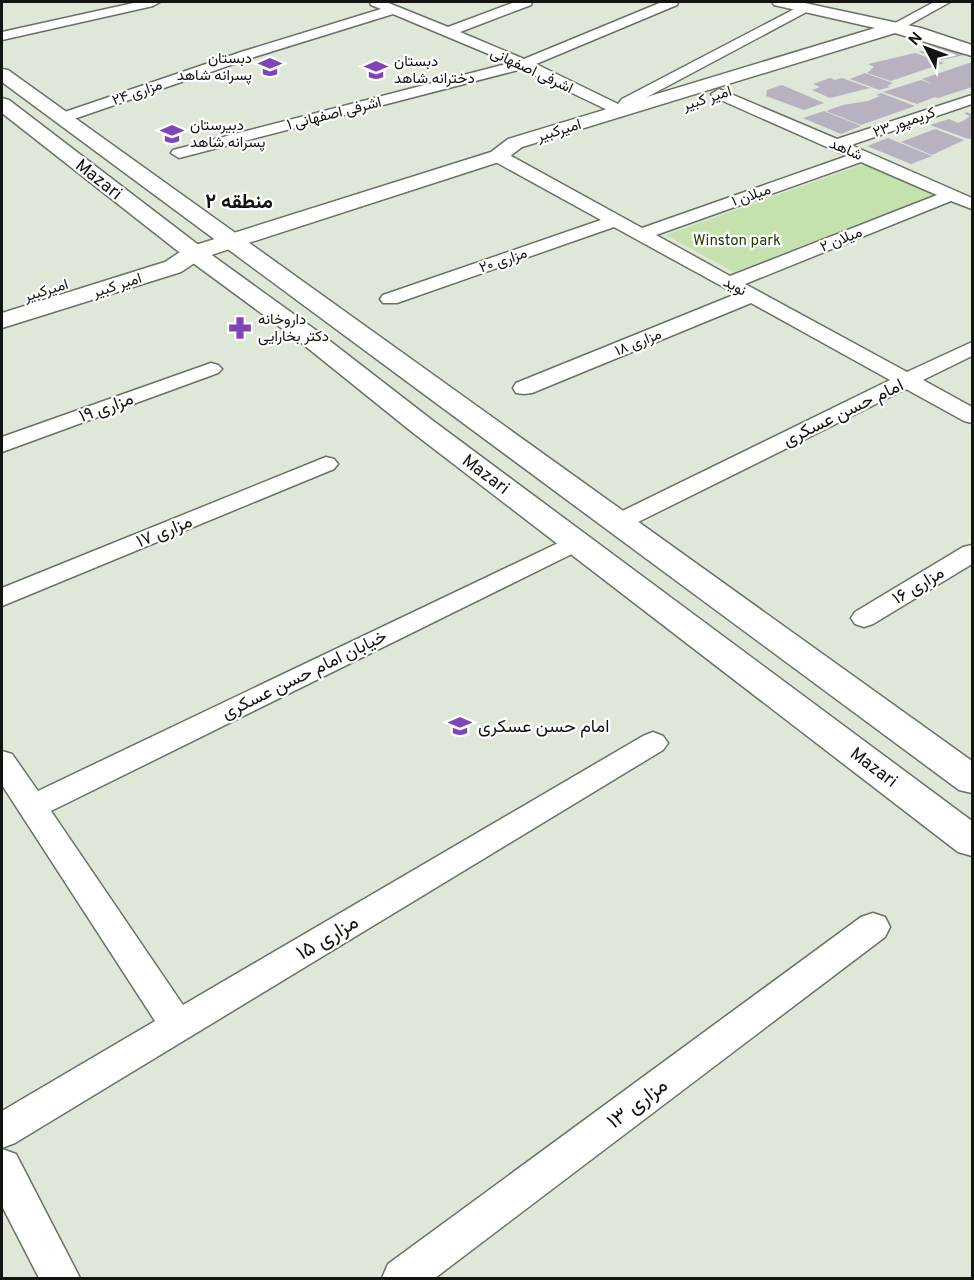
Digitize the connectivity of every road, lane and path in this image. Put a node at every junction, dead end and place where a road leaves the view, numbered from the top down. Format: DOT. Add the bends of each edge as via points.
graph roads {
  1 [pos="376,2"];
  2 [pos="526,2"];
  3 [pos="672,2"];
  4 [pos="780,2"];
  5 [pos="944,2"];
  6 [pos="147,3"];
  7 [pos="807,8"];
  8 [pos="394,9"];
  9 [pos="893,27"];
  10 [pos="447,32"];
  11 [pos="915,32"];
  12 [pos="2,36"];
  13 [pos="972,51"];
  14 [pos="246,55"];
  15 [pos="524,64"];
  16 [pos="2,74"];
  17 [pos="99,90"];
  18 [pos="719,94"];
  19 [pos="972,99"];
  20 [pos="2,104"];
  21 [pos="56,106"];
  22 [pos="620,111"];
  23 [pos="836,145"];
  24 [pos="179,153"];
  25 [pos="498,156"];
  26 [pos="862,156"];
  27 [pos="952,195"];
  28 [pos="972,204"];
  29 [pos="615,221"];
  30 [pos="640,234"];
  31 [pos="230,241"];
  32 [pos="194,253"];
  33 [pos="729,283"];
  34 [pos="752,295"];
  35 [pos="390,299"];
  36 [pos="2,304"];
  37 [pos="2,321"];
  38 [pos="972,348"];
  39 [pos="211,369"];
  40 [pos="908,380"];
  41 [pos="524,388"];
  42 [pos="972,416"];
  43 [pos="2,445"];
  44 [pos="326,464"];
  45 [pos="617,523"];
  46 [pos="577,542"];
  47 [pos="972,553"];
  48 [pos="2,598"];
  49 [pos="864,618"];
  50 [pos="832,680"];
  51 [pos="792,706"];
  52 [pos="653,742"];
  53 [pos="2,762"];
  54 [pos="972,780"];
  55 [pos="32,807"];
  56 [pos="972,841"];
  57 [pos="873,927"];
  58 [pos="178,1026"];
  59 [pos="2,1131"];
  60 [pos="2,1167"];
  61 [pos="60,1278"];
  62 [pos="402,1278"];
  1 -- 8 [label="street, اشرفی اصفهانی"];
  2 -- 10 [label="street"];
  3 -- 15 [label="street, اشرفی اصفهانی ۱"];
  4 -- 7 [label="main road"];
  5 -- 9 [label="street"];
  6 -- 12 [label="street"];
  7 -- 9 [label="main road"];
  7 -- 22 [label="street" via="627,102"];
  8 -- 10 [label="street, اشرفی اصفهانی"];
  8 -- 14 [label="street"];
  9 -- 11 [label="main road"];
  9 -- 22 [label="main road, امیرکبیر"];
  10 -- 15 [label="street, اشرفی اصفهانی"];
  11 -- 13 [label="main road"];
  11 -- 18 [label="main road, امیر کبیر"];
  14 -- 17 [label="street"];
  14 -- 21 [label="street, مزاری ۲۴"];
  15 -- 22 [label="street, اشرفی اصفهانی"];
  15 -- 24 [label="street, اشرفی اصفهانی ۱"];
  16 -- 21 [label="main road, Mazari"];
  18 -- 23 [label="street, شاهد"];
  18 -- 25 [label="main road, امیر کبیر" via="535,152"];
  19 -- 23 [label="street, کریمپور ۲۳"];
  20 -- 32 [label="main road, Mazari"];
  21 -- 31 [label="main road, Mazari"];
  22 -- 25 [label="main road, امیرکبیر" via="515,143"];
  23 -- 26 [label="street, شاهد"];
  25 -- 29 [label="street, نوید"];
  25 -- 31 [label="main road, امیرکبیر"];
  26 -- 27 [label="street, شاهد"];
  26 -- 30 [label="street, میلان ۱"];
  27 -- 28 [label="street, شاهد"];
  27 -- 33 [label="street, میلان ۲"];
  29 -- 30 [label="street, نوید"];
  29 -- 35 [label="street, مزاری ۲۰"];
  30 -- 33 [label="street, نوید"];
  31 -- 32 [label="main road, امیر کبیر"];
  31 -- 45 [label="main road, Mazari"];
  32 -- 36 [label="main road, امیرکبیر" via="162,255"];
  32 -- 37 [label="main road, امیر کبیر" via="173,267"];
  32 -- 46 [label="main road, Mazari"];
  33 -- 34 [label="street, نوید"];
  34 -- 40 [label="street, نوید"];
  34 -- 41 [label="street, مزاری ۱۸"];
  38 -- 40 [label="street, امام حسن عسکری"];
  39 -- 43 [label="street, مزاری ۱۹"];
  40 -- 42 [label="street, نوید"];
  40 -- 45 [label="street, امام حسن عسکری"];
  44 -- 48 [label="street, مزاری ۱۷"];
  45 -- 50 [label="main road, Mazari"];
  46 -- 51 [label="main road, Mazari"];
  46 -- 55 [label="street, خیابان امام حسن عسکری"];
  47 -- 49 [label="street, مزاری ۱۶"];
  50 -- 51 [label="main road"];
  50 -- 54 [label="main road, Mazari"];
  51 -- 56 [label="main road, Mazari"];
  52 -- 58 [label="street, مزاری ۱۵"];
  53 -- 55 [label="street"];
  55 -- 58 [label="street"];
  57 -- 62 [label="street, مزاری ۱۳"];
  58 -- 59 [label="street, مزاری ۱۵"];
  60 -- 61 [label="street"];
}
